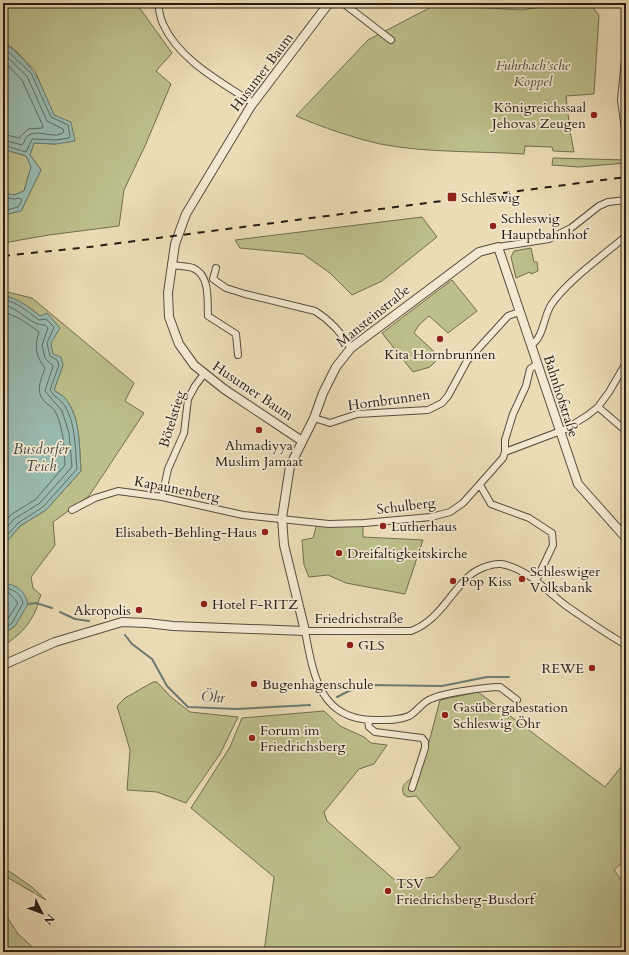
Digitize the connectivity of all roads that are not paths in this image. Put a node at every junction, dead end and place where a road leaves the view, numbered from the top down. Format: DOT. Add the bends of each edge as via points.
graph roads {
  1 [pos="158,3"];
  2 [pos="329,3"];
  3 [pos="343,3"];
  4 [pos="390,40"];
  5 [pos="626,50"];
  6 [pos="253,103"];
  7 [pos="626,137"];
  8 [pos="626,200"];
  9 [pos="626,236"];
  10 [pos="498,247"];
  11 [pos="171,265"];
  12 [pos="216,268"];
  13 [pos="519,312"];
  14 [pos="531,345"];
  15 [pos="351,348"];
  16 [pos="238,355"];
  17 [pos="626,363"];
  18 [pos="537,364"];
  19 [pos="204,374"];
  20 [pos="598,407"];
  21 [pos="314,418"];
  22 [pos="559,431"];
  23 [pos="626,431"];
  24 [pos="302,441"];
  25 [pos="505,452"];
  26 [pos="480,485"];
  27 [pos="162,497"];
  28 [pos="72,510"];
  29 [pos="282,518"];
  30 [pos="626,538"];
  31 [pos="536,581"];
  32 [pos="305,631"];
  33 [pos="626,645"];
  34 [pos="3,665"];
  35 [pos="516,700"];
  36 [pos="368,720"];
  37 [pos="412,788"];
  1 -- 6 [label="street" via="162,24 172,40 193,61"];
  2 -- 6 [label="street, Husumer Baum"];
  3 -- 4 [label="street"];
  5 -- 7 [label="street" via="621,100"];
  6 -- 11 [label="street, Husumer Baum" via="186,214 175,244"];
  8 -- 10 [label="street" via="608,202 600,206 570,228 549,239"];
  9 -- 14 [label="street" via="560,294 551,306 539,340"];
  10 -- 13 [label="street, Bahnhofstraße"];
  10 -- 15 [label="street, Mansteinstraße" via="479,252"];
  11 -- 16 [label="street" via="193,268 202,275 206,286 208,316 236,334"];
  11 -- 19 [label="street, Husumer Baum" via="169,317 179,344"];
  12 -- 15 [label="street" via="213,279 226,288 315,310 328,318"];
  13 -- 14 [label="street, Bahnhofstraße"];
  13 -- 21 [label="street, Hornbrunnen" via="508,316 467,361 442,403 428,410 357,414 330,423"];
  14 -- 18 [label="street, Bahnhofstraße"];
  15 -- 21 [label="street, Mansteinstraße" via="336,367"];
  17 -- 20 [label="street"];
  18 -- 22 [label="street, Bahnhofstraße"];
  18 -- 25 [label="street" via="530,369 526,386 513,414 505,440"];
  19 -- 24 [label="street, Husumer Baum" via="238,400"];
  19 -- 27 [label="street, Bötelstieg" via="188,399 184,433 168,469"];
  20 -- 22 [label="street" via="573,426"];
  20 -- 23 [label="street"];
  21 -- 24 [label="street, Mansteinstraße"];
  22 -- 25 [label="street"];
  22 -- 30 [label="street, Bahnhofstraße" via="581,489"];
  24 -- 29 [label="street" via="290,466"];
  25 -- 26 [label="street, Schulberg" via="503,458"];
  26 -- 29 [label="street, Schulberg" via="463,503 450,512 431,517 364,524 329,524"];
  26 -- 31 [label="street" via="491,504 529,518 552,533 553,545"];
  27 -- 28 [label="street, Kapaunenberg" via="118,491 95,498"];
  27 -- 29 [label="street, Kapaunenberg" via="243,514"];
  29 -- 32 [label="street" via="284,544"];
  31 -- 32 [label="street, Friedrichstraße" via="513,568 497,564 469,576 441,611 422,627 411,631"];
  31 -- 33 [label="street, Friedrichstraße" via="598,629"];
  32 -- 34 [label="street, Friedrichstraße" via="114,623 55,642"];
  32 -- 36 [label="street" via="312,668 328,700 336,709 351,718"];
  35 -- 36 [label="street" via="500,687 488,688 430,699 404,718"];
  36 -- 37 [label="street" via="375,732 422,738 425,742"];
}
